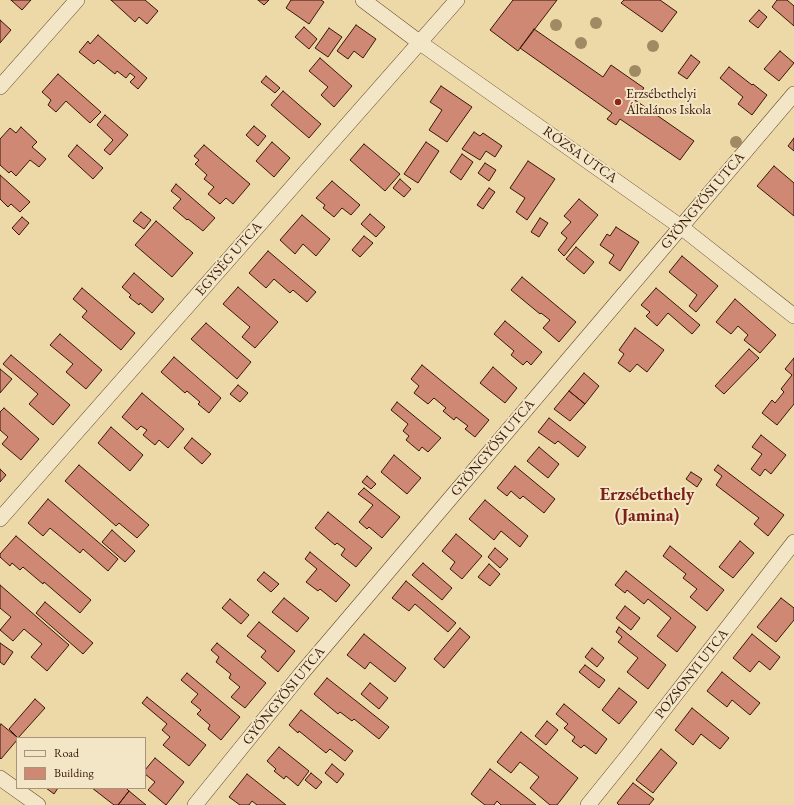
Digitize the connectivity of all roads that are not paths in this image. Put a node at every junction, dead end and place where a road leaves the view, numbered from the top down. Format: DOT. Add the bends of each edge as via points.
graph roads {
  1 [pos="77,0"];
  2 [pos="363,0"];
  3 [pos="457,0"];
  4 [pos="419,42"];
  5 [pos="0,87"];
  6 [pos="794,94"];
  7 [pos="681,227"];
  8 [pos="794,316"];
  9 [pos="0,519"];
  10 [pos="794,542"];
  11 [pos="0,778"];
  12 [pos="38,805"];
  13 [pos="195,805"];
  14 [pos="588,805"];
  1 -- 5 [label="street"];
  2 -- 4 [label="street, RÓZSA UTCA"];
  3 -- 4 [label="street, EGYSÉG UTCA"];
  4 -- 7 [label="street, RÓZSA UTCA"];
  4 -- 9 [label="street, EGYSÉG UTCA"];
  6 -- 7 [label="street, GYÖNGYÖSI UTCA"];
  7 -- 8 [label="street, RÓZSA UTCA"];
  7 -- 13 [label="street, GYÖNGYÖSI UTCA" via="302,674"];
  10 -- 14 [label="street, POZSONYI UTCA"];
  11 -- 12 [label="street"];
}
